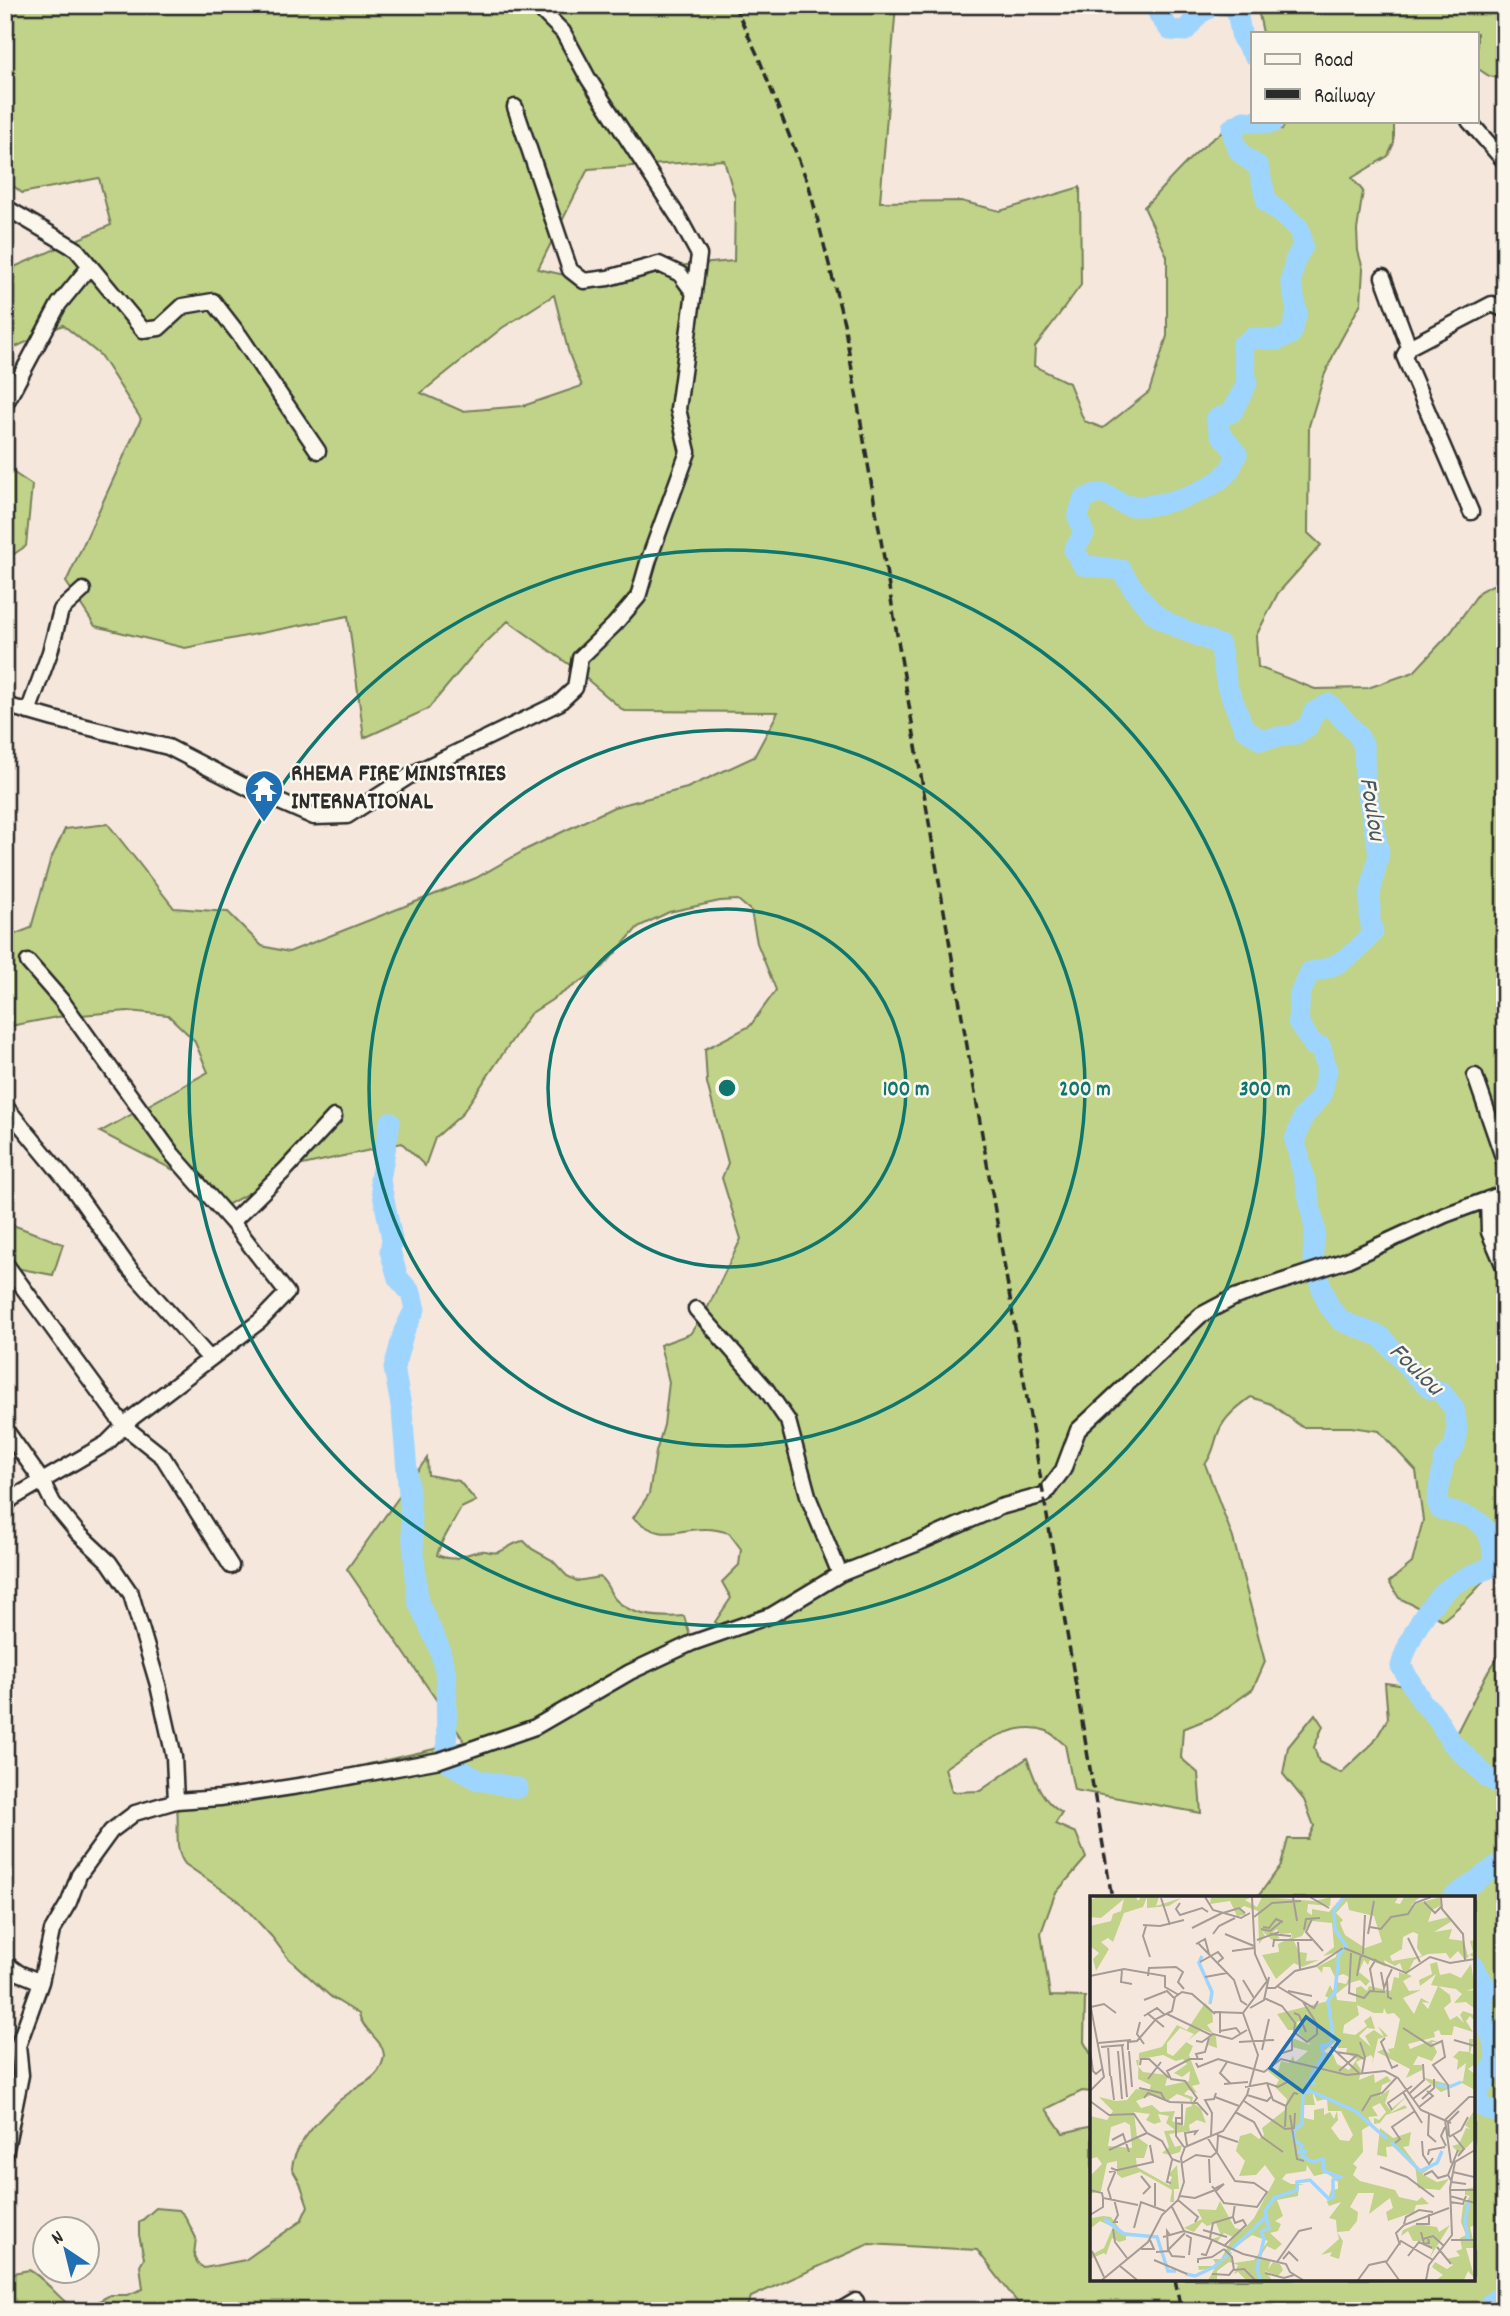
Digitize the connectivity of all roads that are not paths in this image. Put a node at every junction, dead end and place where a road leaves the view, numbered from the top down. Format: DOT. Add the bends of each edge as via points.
graph roads {
  1 [pos="536,5"];
  2 [pos="515,107"];
  3 [pos="1470,122"];
  4 [pos="1505,162"];
  5 [pos="5,207"];
  6 [pos="90,266"];
  7 [pos="1383,277"];
  8 [pos="694,293"];
  9 [pos="1505,310"];
  10 [pos="1409,347"];
  11 [pos="5,405"];
  12 [pos="318,451"];
  13 [pos="1471,512"];
  14 [pos="83,590"];
  15 [pos="5,705"];
  16 [pos="28,712"];
  17 [pos="28,962"];
  18 [pos="1475,1076"];
  19 [pos="5,1105"];
  20 [pos="334,1117"];
  21 [pos="1505,1163"];
  22 [pos="1505,1193"];
  23 [pos="1488,1199"];
  24 [pos="232,1222"];
  25 [pos="5,1264"];
  26 [pos="1505,1269"];
  27 [pos="696,1309"];
  28 [pos="210,1359"];
  29 [pos="124,1426"];
  30 [pos="5,1429"];
  31 [pos="42,1481"];
  32 [pos="5,1505"];
  33 [pos="231,1566"];
  34 [pos="840,1574"];
  35 [pos="176,1801"];
  36 [pos="5,1963"];
  37 [pos="41,1982"];
  38 [pos="11,2043"];
  39 [pos="5,2154"];
  40 [pos="856,2301"];
  41 [pos="839,2311"];
  1 -- 8 [label="street" via="563,32 680,220 699,255"];
  2 -- 8 [label="street" via="570,270 583,281 659,264 680,274"];
  3 -- 4 [label="street"];
  5 -- 6 [label="street" via="76,249"];
  6 -- 11 [label="street" via="59,304"];
  6 -- 12 [label="street" via="143,330 159,328 183,306 213,301"];
  7 -- 10 [label="street"];
  8 -- 16 [label="street" via="678,409 688,452 638,597 580,658 575,688 559,703 414,773 347,816 314,817 168,747"];
  9 -- 10 [label="street" via="1492,303"];
  10 -- 13 [label="street" via="1404,356"];
  14 -- 16 [label="street" via="61,610"];
  15 -- 16 [label="street"];
  17 -- 24 [label="street" via="62,1001 173,1154"];
  18 -- 21 [label="street"];
  19 -- 28 [label="street" via="129,1268"];
  20 -- 24 [label="street"];
  22 -- 23 [label="street"];
  23 -- 26 [label="street" via="1489,1231"];
  23 -- 34 [label="street" via="1347,1260 1235,1297 1201,1315 1078,1430 1063,1470 1044,1495 1000,1507"];
  24 -- 28 [label="street" via="287,1293 260,1321"];
  25 -- 29 [label="street"];
  27 -- 34 [label="street" via="788,1421 809,1499"];
  28 -- 29 [label="street"];
  29 -- 31 [label="street" via="107,1443"];
  29 -- 33 [label="street" via="163,1457"];
  30 -- 31 [label="street"];
  31 -- 32 [label="street"];
  31 -- 35 [label="street" via="53,1503 109,1562 131,1594 174,1757"];
  34 -- 35 [label="street" via="772,1615 692,1643 630,1672 535,1727 450,1758 305,1786"];
  35 -- 37 [label="street" via="135,1813 111,1831 79,1875 52,1931"];
  36 -- 37 [label="street"];
  37 -- 38 [label="street"];
  38 -- 39 [label="street" via="21,2075"];
  40 -- 41 [label="street"];
}
